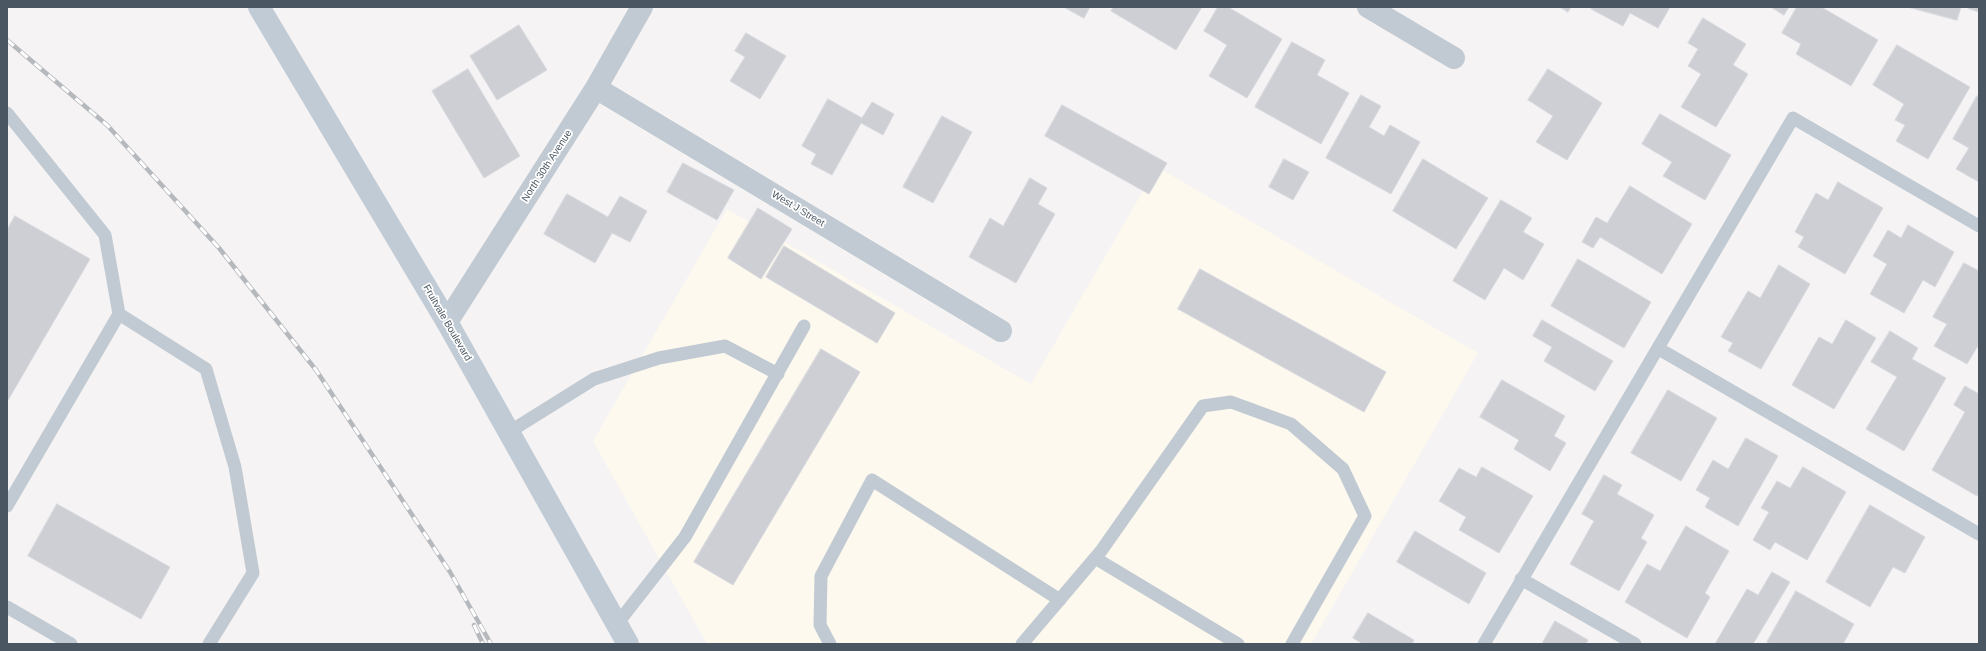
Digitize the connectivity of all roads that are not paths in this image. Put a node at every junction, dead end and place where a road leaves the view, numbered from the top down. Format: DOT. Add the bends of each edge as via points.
graph roads {
  1 [pos="259,7"];
  2 [pos="642,7"];
  3 [pos="1368,7"];
  4 [pos="1454,58"];
  5 [pos="596,88"];
  6 [pos="7,113"];
  7 [pos="1979,226"];
  8 [pos="119,314"];
  9 [pos="447,322"];
  10 [pos="804,326"];
  11 [pos="1001,331"];
  12 [pos="1659,349"];
  13 [pos="778,374"];
  14 [pos="509,432"];
  15 [pos="7,506"];
  16 [pos="1979,534"];
  17 [pos="1095,558"];
  18 [pos="1521,579"];
  19 [pos="1060,600"];
  20 [pos="7,607"];
  21 [pos="617,624"];
  22 [pos="71,644"];
  23 [pos="209,644"];
  24 [pos="628,644"];
  25 [pos="830,644"];
  26 [pos="1022,644"];
  27 [pos="1238,644"];
  28 [pos="1292,644"];
  29 [pos="1484,644"];
  30 [pos="1635,644"];
  1 -- 9 [label="main road, Fruitvale Boulevard"];
  2 -- 5 [label="street, North 30th Avenue"];
  3 -- 4 [label="street"];
  5 -- 9 [label="street, North 30th Avenue"];
  5 -- 11 [label="street, West J Street"];
  6 -- 8 [label="lane" via="105,235"];
  7 -- 12 [label="lane" via="1793,118"];
  8 -- 15 [label="lane"];
  8 -- 23 [label="lane" via="206,369 235,467 253,572"];
  9 -- 14 [label="main road, Fruitvale Boulevard"];
  10 -- 13 [label="lane"];
  12 -- 16 [label="lane"];
  12 -- 18 [label="lane"];
  13 -- 14 [label="lane" via="725,346 659,358 594,379"];
  13 -- 21 [label="lane" via="685,537"];
  14 -- 21 [label="main road, Fruitvale Boulevard"];
  17 -- 19 [label="lane"];
  17 -- 27 [label="lane"];
  17 -- 28 [label="lane" via="1204,406 1231,402 1291,424 1343,469 1365,516"];
  18 -- 29 [label="lane"];
  18 -- 30 [label="lane"];
  19 -- 25 [label="lane" via="872,480 821,576 820,624"];
  19 -- 26 [label="lane"];
  20 -- 22 [label="lane"];
  21 -- 24 [label="main road, Fruitvale Boulevard"];
}
